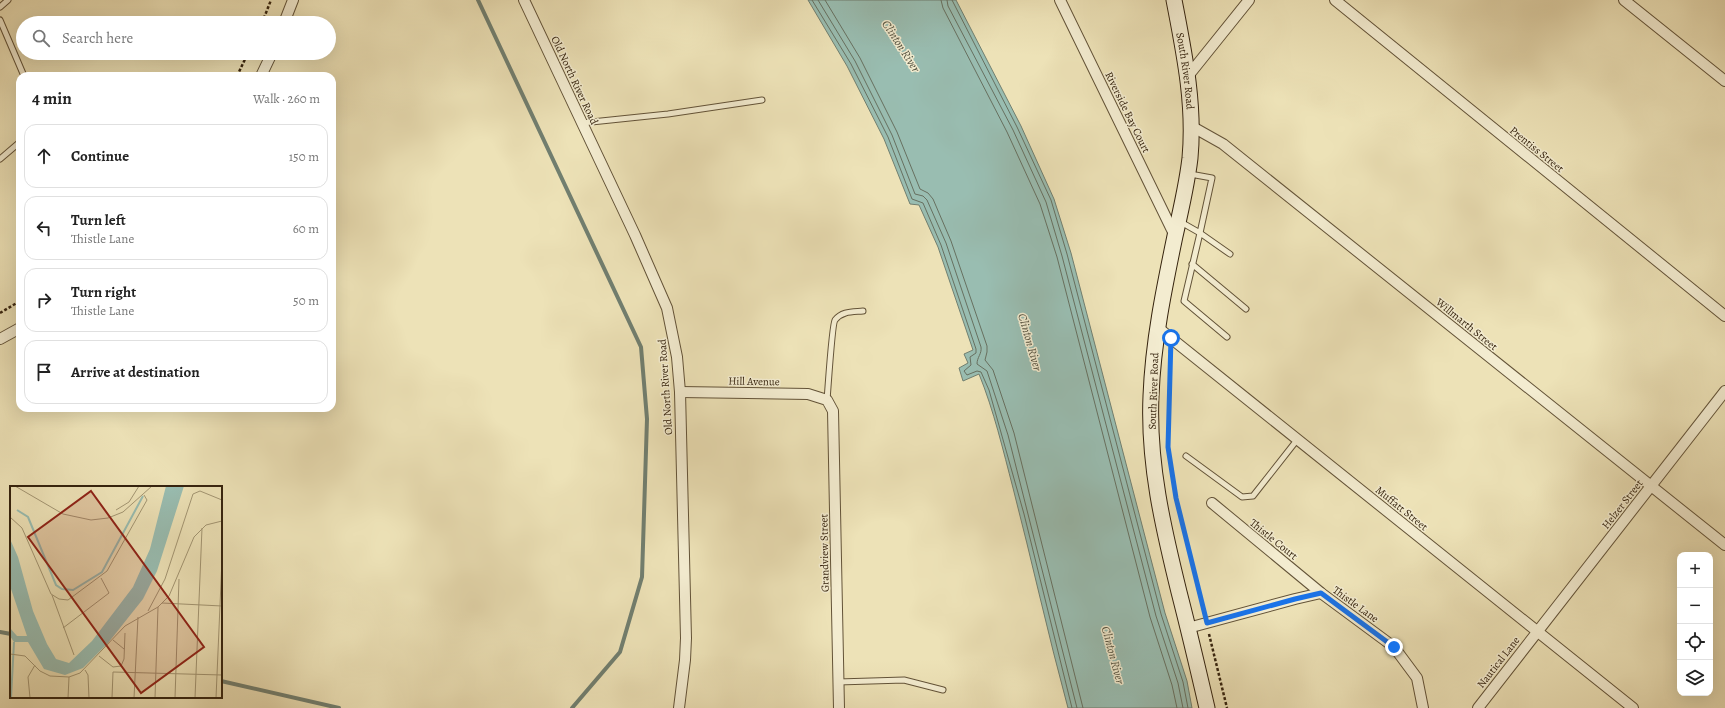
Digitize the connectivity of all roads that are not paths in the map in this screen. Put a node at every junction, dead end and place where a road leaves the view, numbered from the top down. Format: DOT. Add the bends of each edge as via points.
graph roads {
  1 [pos="8,0"];
  2 [pos="293,0"];
  3 [pos="524,0"];
  4 [pos="1060,0"];
  5 [pos="1174,0"];
  6 [pos="1249,0"];
  7 [pos="1334,0"];
  8 [pos="1624,0"];
  9 [pos="0,7"];
  10 [pos="287,16"];
  11 [pos="0,20"];
  12 [pos="16,57"];
  13 [pos="17,60"];
  14 [pos="269,60"];
  15 [pos="22,72"];
  16 [pos="263,72"];
  17 [pos="1188,76"];
  18 [pos="1725,81"];
  19 [pos="762,100"];
  20 [pos="582,123"];
  21 [pos="1191,126"];
  22 [pos="16,145"];
  23 [pos="0,159"];
  24 [pos="1187,173"];
  25 [pos="1178,220"];
  26 [pos="1200,233"];
  27 [pos="1175,236"];
  28 [pos="1230,254"];
  29 [pos="1192,264"];
  30 [pos="1246,309"];
  31 [pos="863,311"];
  32 [pos="1725,316"];
  33 [pos="1157,327"];
  34 [pos="16,330"];
  35 [pos="1227,337"];
  36 [pos="0,339"];
  37 [pos="1725,391"];
  38 [pos="680,392"];
  39 [pos="827,400"];
  40 [pos="1298,440"];
  41 [pos="1186,456"];
  42 [pos="1651,486"];
  43 [pos="1212,503"];
  44 [pos="1725,545"];
  45 [pos="1321,593"];
  46 [pos="1188,628"];
  47 [pos="1537,632"];
  48 [pos="838,682"];
  49 [pos="943,690"];
  50 [pos="678,708"];
  51 [pos="839,708"];
  52 [pos="1207,708"];
  53 [pos="1423,708"];
  54 [pos="1478,708"];
  55 [pos="1633,708"];
  1 -- 9 [label="lane"];
  2 -- 10 [label="street"];
  3 -- 20 [label="street, Old North River Road"];
  4 -- 27 [label="street, Riverside Bay Court"];
  5 -- 17 [label="street, South River Road"];
  6 -- 17 [label="street"];
  7 -- 32 [label="street, Prentiss Street"];
  8 -- 18 [label="street"];
  11 -- 12 [label="lane"];
  13 -- 15 [label="lane"];
  14 -- 16 [label="street"];
  17 -- 21 [label="street, South River Road"];
  19 -- 20 [label="lane"];
  20 -- 38 [label="street, Old North River Road" via="667,308 677,357"];
  21 -- 24 [label="street, South River Road"];
  21 -- 42 [label="street, Willmarth Street" via="1223,144"];
  22 -- 23 [label="lane"];
  24 -- 25 [label="street, South River Road"];
  24 -- 26 [label="lane" via="1212,178"];
  25 -- 26 [label="lane"];
  25 -- 27 [label="street, South River Road"];
  26 -- 28 [label="lane"];
  26 -- 29 [label="lane"];
  27 -- 33 [label="street, South River Road"];
  29 -- 30 [label="lane"];
  29 -- 35 [label="lane" via="1184,301"];
  31 -- 39 [label="lane" via="844,312 834,320"];
  33 -- 40 [label="street, Muffatt Street"];
  33 -- 46 [label="street, South River Road" via="1151,397 1153,468"];
  34 -- 36 [label="street"];
  37 -- 42 [label="street, Helzer Street"];
  38 -- 39 [label="street, Hill Avenue" via="808,394"];
  38 -- 50 [label="street, Old North River Road" via="686,638"];
  39 -- 48 [label="street, Grandview Street" via="834,416"];
  40 -- 41 [label="lane" via="1253,496 1242,497"];
  40 -- 47 [label="street, Muffatt Street"];
  42 -- 44 [label="street, Willmarth Street"];
  42 -- 47 [label="street, Helzer Street"];
  43 -- 45 [label="street, Thistle Court"];
  45 -- 46 [label="street, Thistle Lane"];
  45 -- 53 [label="street, Thistle Lane" via="1394,647 1417,678"];
  46 -- 52 [label="street, South River Road"];
  47 -- 54 [label="street, Nautical Lane"];
  47 -- 55 [label="street, Muffatt Street"];
  48 -- 49 [label="lane" via="904,680"];
  48 -- 51 [label="street, Grandview Street"];
}
